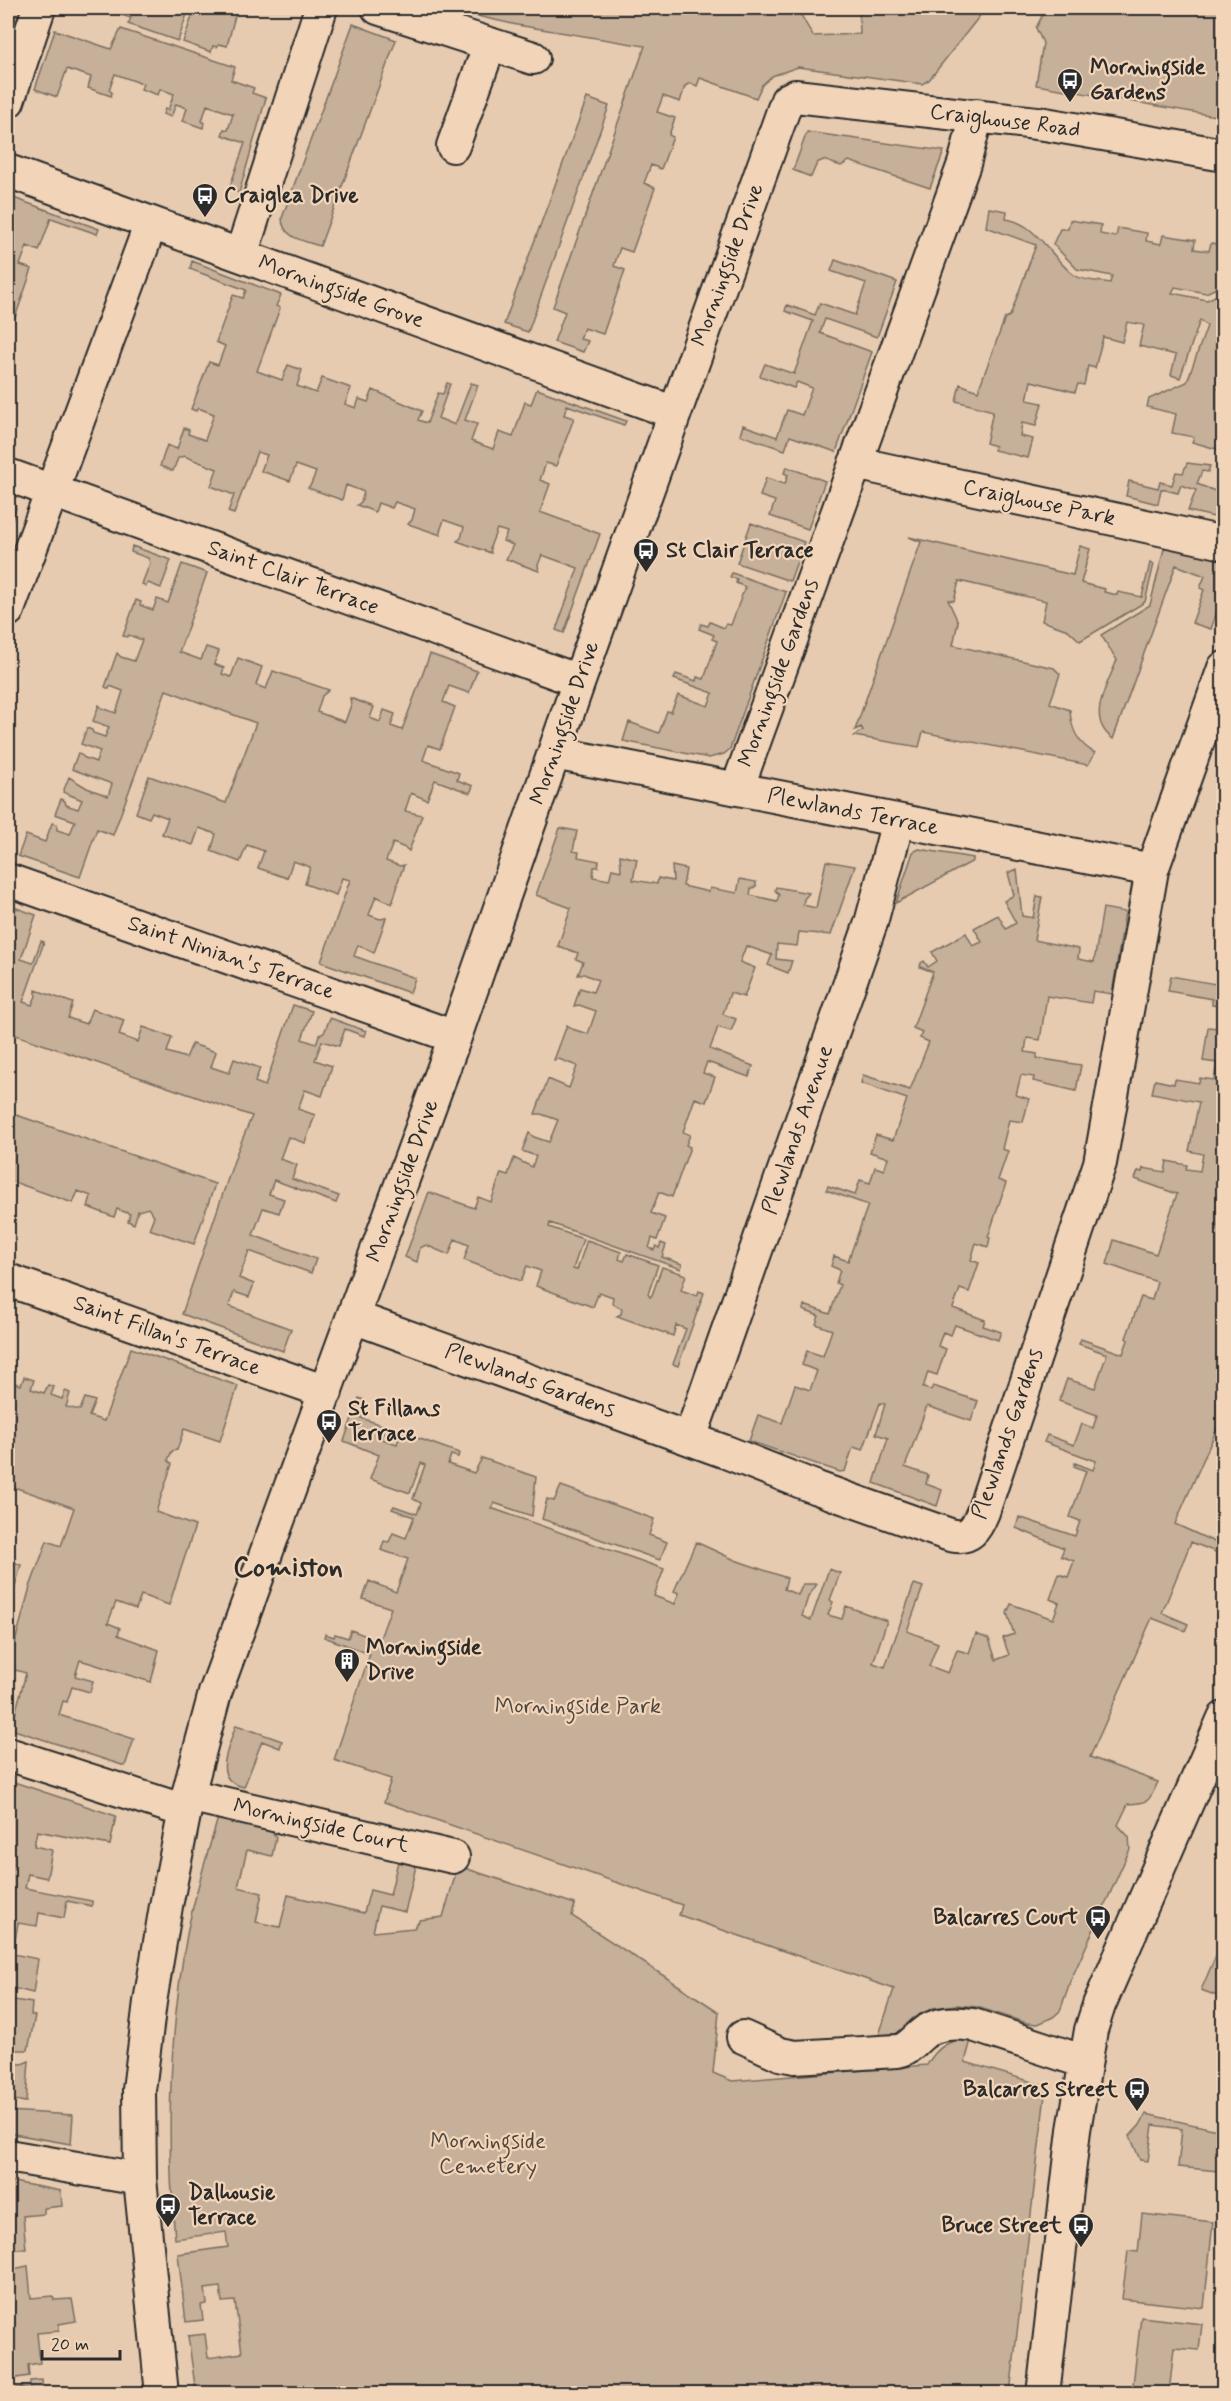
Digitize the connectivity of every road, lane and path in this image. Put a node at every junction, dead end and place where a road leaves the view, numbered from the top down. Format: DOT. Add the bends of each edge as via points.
graph roads {
  1 [pos="39,8"];
  2 [pos="321,8"];
  3 [pos="378,8"];
  4 [pos="490,44"];
  5 [pos="533,58"];
  6 [pos="787,100"];
  7 [pos="8,102"];
  8 [pos="977,115"];
  9 [pos="453,146"];
  10 [pos="1224,155"];
  11 [pos="8,171"];
  12 [pos="151,223"];
  13 [pos="241,255"];
  14 [pos="675,413"];
  15 [pos="855,463"];
  16 [pos="8,475"];
  17 [pos="51,490"];
  18 [pos="1224,543"];
  19 [pos="8,610"];
  20 [pos="1224,668"];
  21 [pos="579,681"];
  22 [pos="554,753"];
  23 [pos="737,789"];
  24 [pos="898,820"];
  25 [pos="1152,870"];
  26 [pos="8,880"];
  27 [pos="456,1037"];
  28 [pos="8,1280"];
  29 [pos="353,1317"];
  30 [pos="326,1392"];
  31 [pos="690,1438"];
  32 [pos="1224,1718"];
  33 [pos="8,1754"];
  34 [pos="187,1803"];
  35 [pos="453,1857"];
  36 [pos="743,2037"];
  37 [pos="1085,2062"];
  38 [pos="8,2156"];
  39 [pos="140,2179"];
  40 [pos="162,2394"];
  41 [pos="1043,2394"];
  1 -- 7 [label="street"];
  2 -- 13 [label="street"];
  3 -- 4 [label="street"];
  4 -- 5 [label="street"];
  4 -- 9 [label="street"];
  6 -- 8 [label="street, Craighouse Road" via="795,96"];
  6 -- 14 [label="street, Morningside Drive"];
  8 -- 10 [label="street, Craighouse Road"];
  8 -- 15 [label="street, Morningside Gardens" via="964,164"];
  11 -- 12 [label="street, Morningside Grove"];
  12 -- 13 [label="street, Morningside Grove"];
  12 -- 17 [label="street"];
  13 -- 14 [label="street, Morningside Grove"];
  14 -- 21 [label="street, Morningside Drive"];
  15 -- 18 [label="street, Craighouse Park"];
  15 -- 23 [label="street, Morningside Gardens"];
  16 -- 17 [label="street, Saint Clair Terrace"];
  17 -- 19 [label="street"];
  17 -- 21 [label="street, Saint Clair Terrace"];
  20 -- 25 [label="street"];
  21 -- 22 [label="street, Morningside Drive"];
  22 -- 23 [label="street, Plewlands Terrace"];
  22 -- 27 [label="street, Morningside Drive"];
  23 -- 24 [label="street, Plewlands Terrace"];
  24 -- 25 [label="street, Plewlands Terrace"];
  24 -- 31 [label="street, Plewlands Avenue" via="871,923"];
  25 -- 31 [label="street, Plewlands Gardens" via="1100,1163 974,1531 967,1536 950,1535"];
  26 -- 27 [label="street, Saint Ninian's Terrace"];
  27 -- 29 [label="street, Morningside Drive"];
  28 -- 30 [label="street, Saint Fillan's Terrace"];
  29 -- 30 [label="street, Morningside Drive"];
  29 -- 31 [label="street, Plewlands Gardens"];
  30 -- 34 [label="street, Morningside Drive" via="215,1693"];
  32 -- 37 [label="street" via="1099,2005"];
  33 -- 34 [label="street, Morningside Court"];
  34 -- 35 [label="street, Morningside Court"];
  34 -- 39 [label="street, Morningside Drive" via="150,2002 139,2090"];
  36 -- 37 [label="street" via="795,2057 897,2052 923,2032 956,2022"];
  37 -- 41 [label="street"];
  38 -- 39 [label="street"];
  39 -- 40 [label="street, Morningside Drive"];
}
